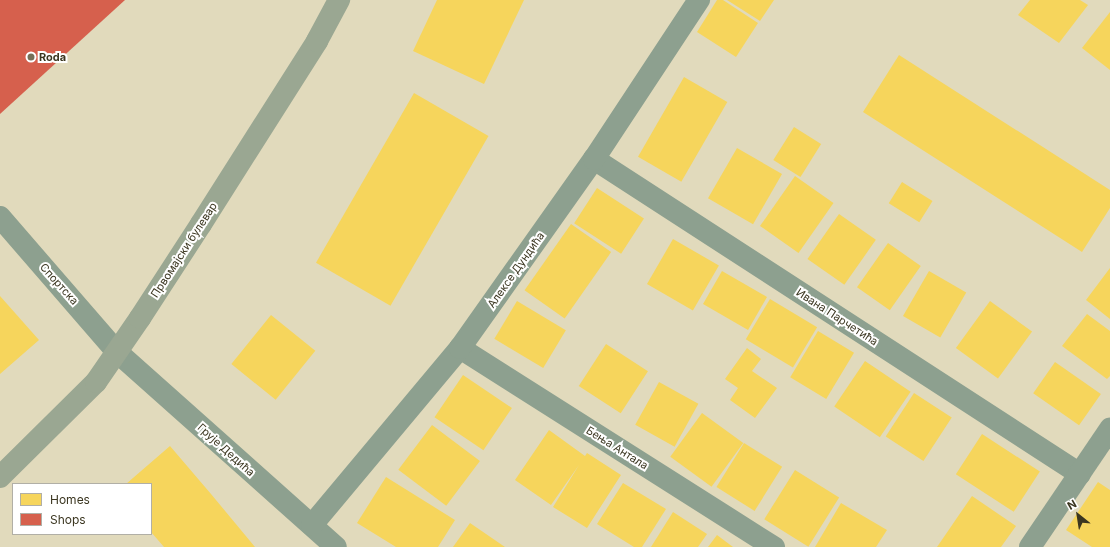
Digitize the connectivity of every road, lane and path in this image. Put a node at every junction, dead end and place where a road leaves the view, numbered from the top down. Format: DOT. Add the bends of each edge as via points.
graph roads {
  1 [pos="339,0"];
  2 [pos="699,0"];
  3 [pos="594,159"];
  4 [pos="0,217"];
  5 [pos="460,348"];
  6 [pos="117,352"];
  7 [pos="1110,429"];
  8 [pos="1080,474"];
  9 [pos="0,477"];
  10 [pos="312,525"];
  11 [pos="336,547"];
  12 [pos="774,547"];
  13 [pos="1030,547"];
  1 -- 6 [label="street, Првомајски булевар" via="309,54"];
  2 -- 3 [label="street, Алексе Дундића"];
  3 -- 5 [label="street, Алексе Дундића"];
  3 -- 8 [label="street, Ивана Парчетића"];
  4 -- 6 [label="street, Спортска"];
  5 -- 10 [label="street, Алексе Дундића"];
  5 -- 12 [label="street, Бења Антала"];
  6 -- 9 [label="street, Првомајски булевар" via="96,382"];
  6 -- 10 [label="street, Грује Дедића"];
  7 -- 8 [label="street"];
  8 -- 13 [label="street"];
  10 -- 11 [label="street, Грује Дедића"];
}
